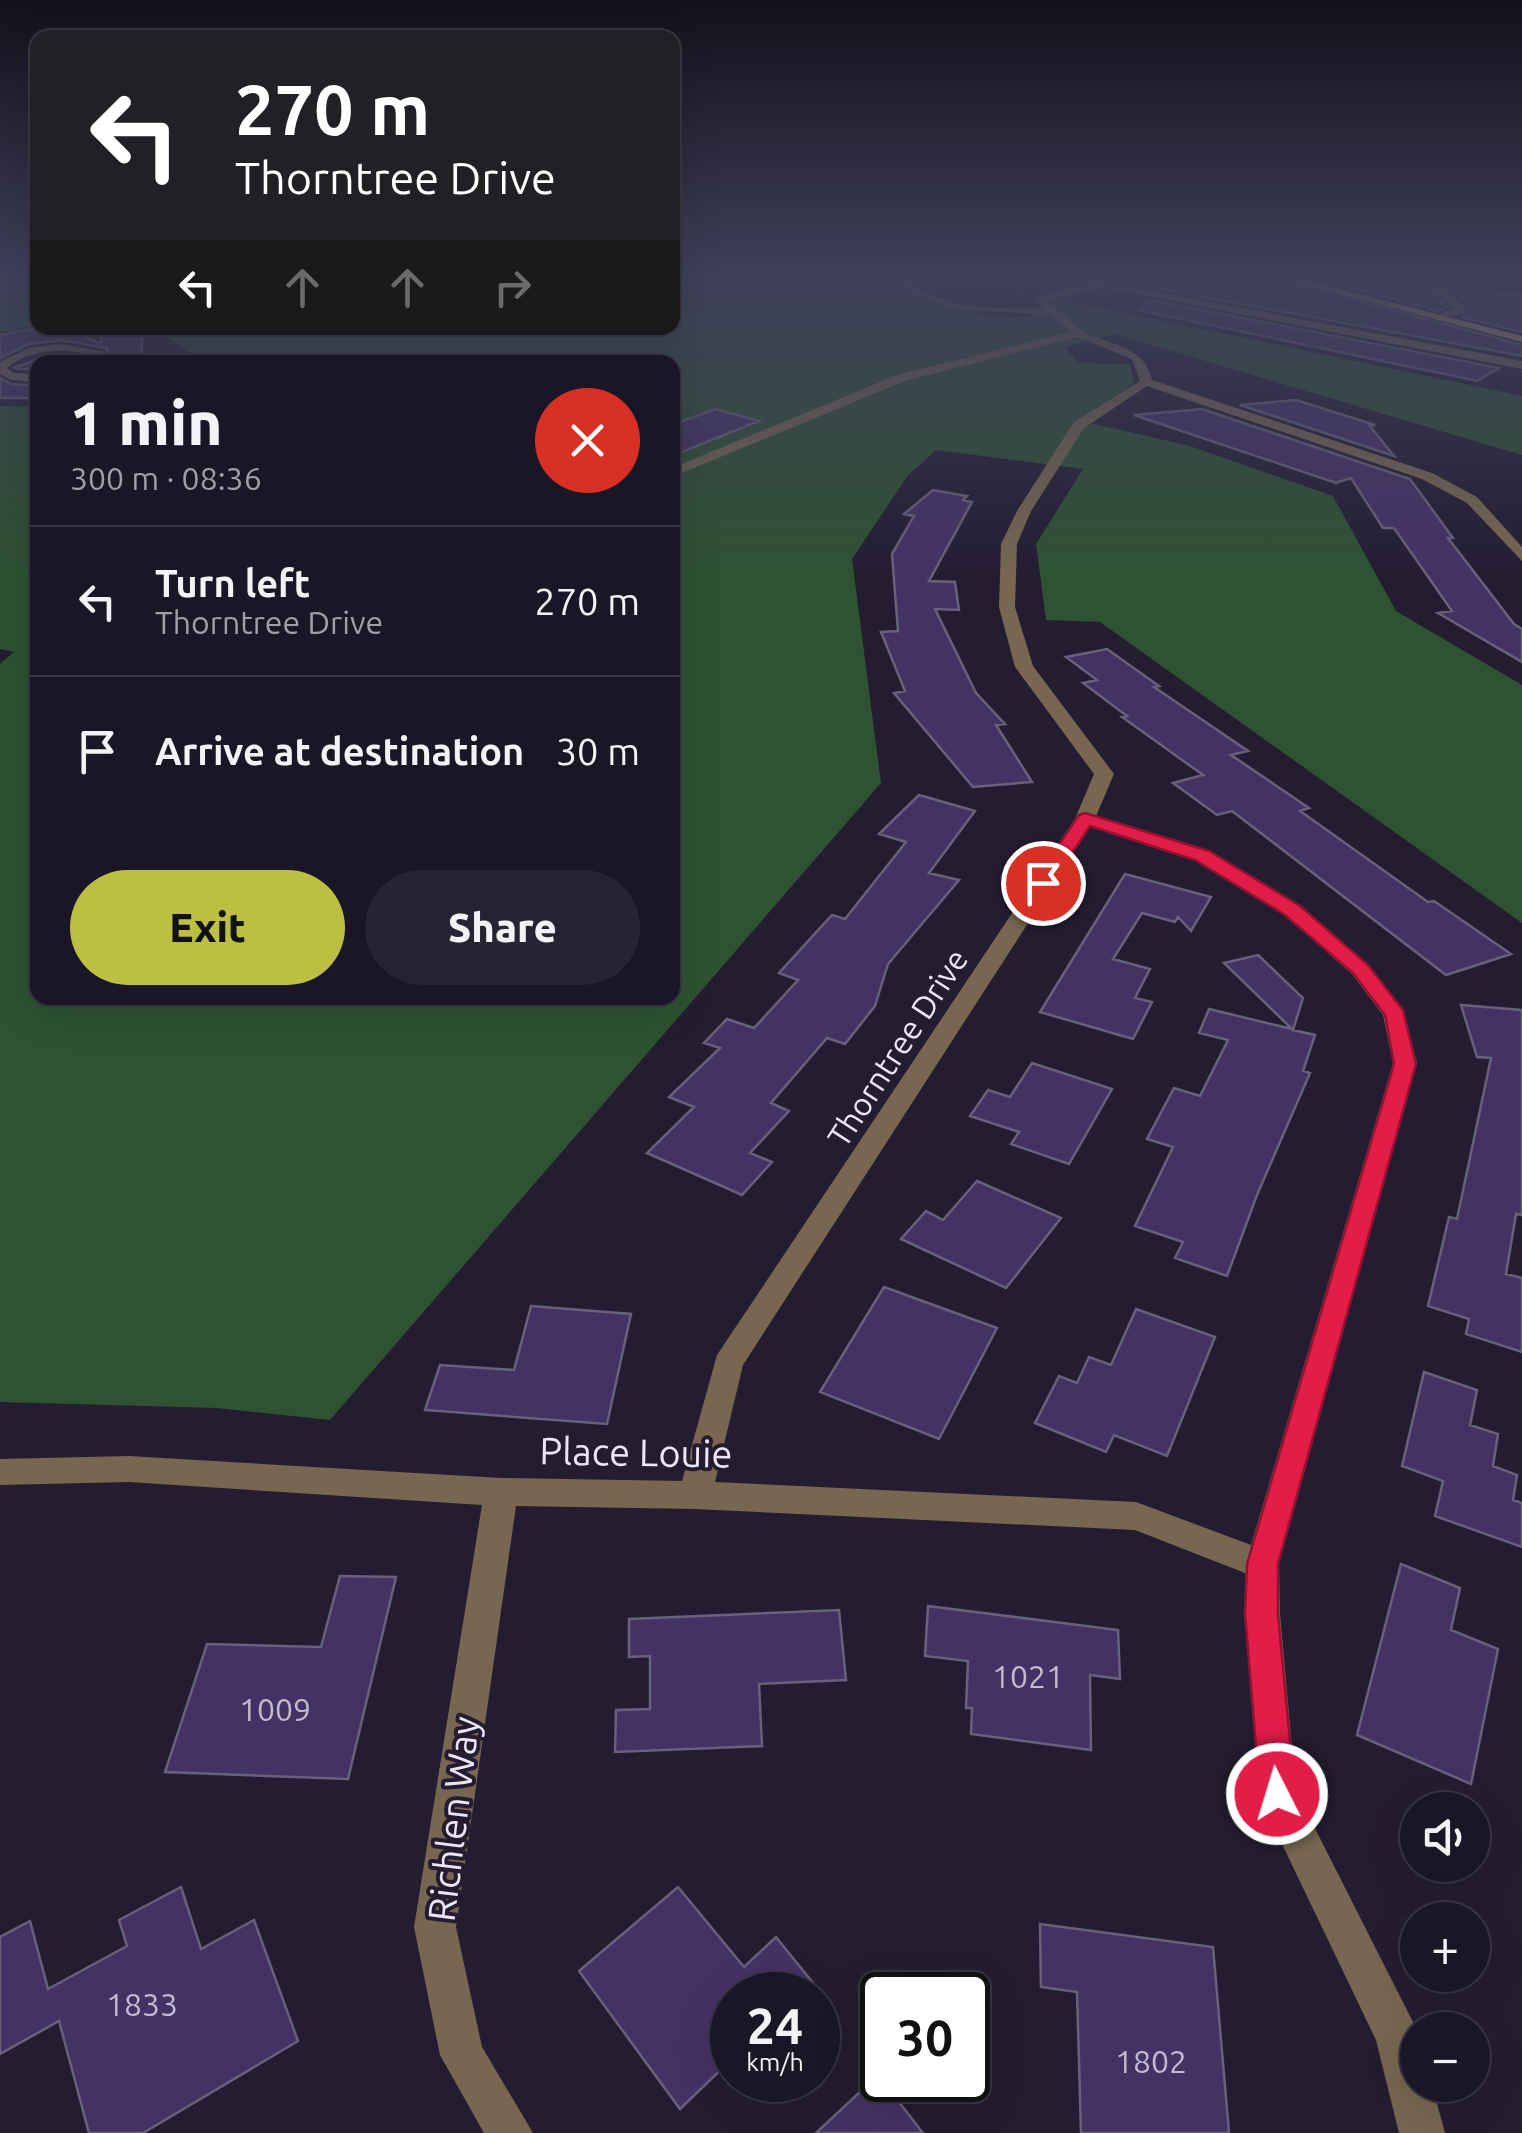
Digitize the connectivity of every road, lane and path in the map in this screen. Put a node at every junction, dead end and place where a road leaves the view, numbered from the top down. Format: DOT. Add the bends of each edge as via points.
graph roads {
  1 [pos="905,377"];
  2 [pos="1145,377"];
  3 [pos="1146,382"];
  4 [pos="680,470"];
  5 [pos="1500,528"];
  6 [pos="1522,529"];
  7 [pos="1522,556"];
  8 [pos="1085,819"];
  9 [pos="0,1472"];
  10 [pos="501,1492"];
  11 [pos="695,1495"];
  12 [pos="1262,1564"];
  13 [pos="510,2133"];
  14 [pos="1422,2133"];
  1 -- 4 [label="street"];
  2 -- 3 [label="street"];
  3 -- 5 [label="street" via="1426,476 1472,500"];
  3 -- 8 [label="street, Thorntree Drive" via="1079,424 1009,544 1008,607 1024,668 1104,774"];
  5 -- 6 [label="street"];
  5 -- 7 [label="street"];
  8 -- 11 [label="street, Thorntree Drive" via="728,1363"];
  8 -- 12 [label="street" via="1202,856 1292,910 1360,969 1396,1014 1405,1064"];
  9 -- 10 [label="street, Place Louie" via="129,1469"];
  10 -- 11 [label="street, Place Louie"];
  10 -- 13 [label="street, Richlen Way" via="435,1927 462,2055"];
  11 -- 12 [label="street, Place Louie" via="1136,1516"];
  12 -- 14 [label="street" via="1277,1794 1397,2034"];
}
